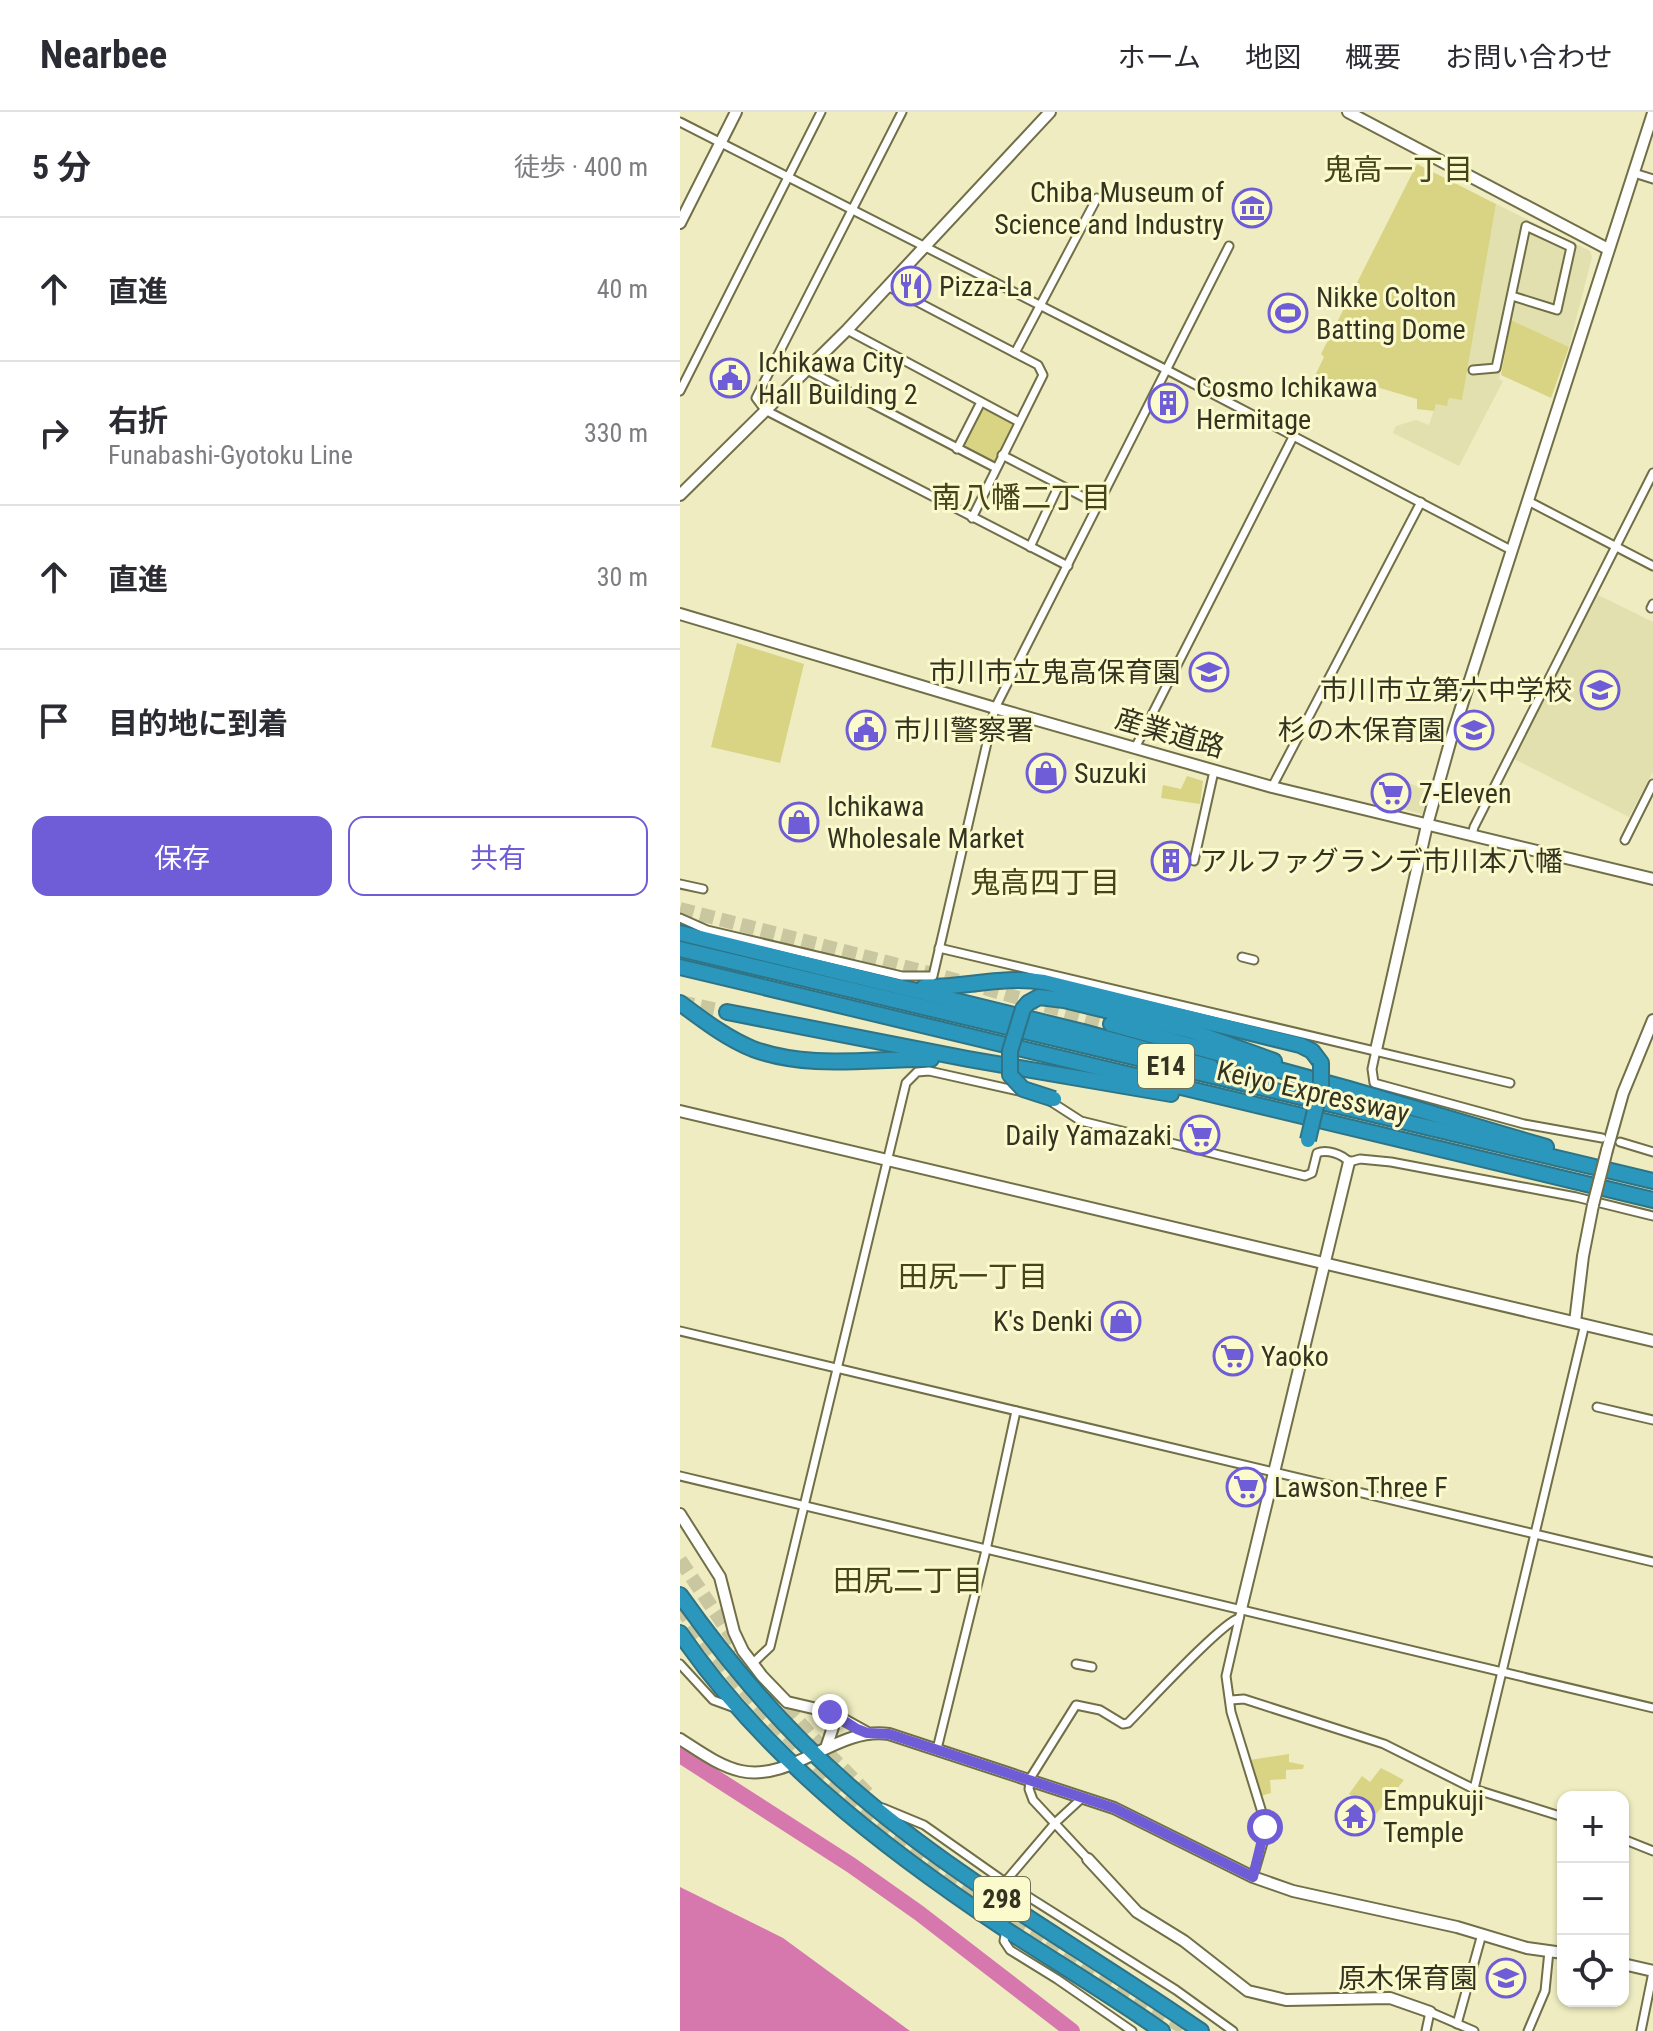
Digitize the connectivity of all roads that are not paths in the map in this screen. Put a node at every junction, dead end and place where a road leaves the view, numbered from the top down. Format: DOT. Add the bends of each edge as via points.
graph roads {
  1 [pos="736,112"];
  2 [pos="821,112"];
  3 [pos="902,112"];
  4 [pos="1050,112"];
  5 [pos="1348,112"];
  6 [pos="1653,113"];
  7 [pos="680,122"];
  8 [pos="1649,140"];
  9 [pos="721,143"];
  10 [pos="1634,173"];
  11 [pos="787,177"];
  12 [pos="1653,179"];
  13 [pos="1097,198"];
  14 [pos="851,210"];
  15 [pos="680,223"];
  16 [pos="1229,246"];
  17 [pos="926,248"];
  18 [pos="1608,249"];
  19 [pos="889,287"];
  20 [pos="1512,296"];
  21 [pos="1040,306"];
  22 [pos="847,330"];
  23 [pos="1015,353"];
  24 [pos="807,370"];
  25 [pos="1167,370"];
  26 [pos="1473,370"];
  27 [pos="680,391"];
  28 [pos="981,402"];
  29 [pos="765,410"];
  30 [pos="1019,422"];
  31 [pos="1294,435"];
  32 [pos="957,449"];
  33 [pos="1002,455"];
  34 [pos="996,468"];
  35 [pos="1653,473"];
  36 [pos="1059,485"];
  37 [pos="680,495"];
  38 [pos="1528,501"];
  39 [pos="1421,502"];
  40 [pos="1099,505"];
  41 [pos="972,518"];
  42 [pos="1030,547"];
  43 [pos="1616,547"];
  44 [pos="1511,550"];
  45 [pos="1068,566"];
  46 [pos="1653,566"];
  47 [pos="680,614"];
  48 [pos="995,708"];
  49 [pos="1135,748"];
  50 [pos="1214,771"];
  51 [pos="1653,784"];
  52 [pos="1272,787"];
  53 [pos="1427,825"];
  54 [pos="1472,835"];
  55 [pos="1625,840"];
  56 [pos="1194,861"];
  57 [pos="1653,879"];
  58 [pos="680,884"];
  59 [pos="703,889"];
  60 [pos="680,918"];
  61 [pos="680,931"];
  62 [pos="939,948"];
  63 [pos="680,949"];
  64 [pos="1242,957"];
  65 [pos="1254,960"];
  66 [pos="680,967"];
  67 [pos="904,986"];
  68 [pos="680,1003"];
  69 [pos="727,1012"];
  70 [pos="1653,1020"];
  71 [pos="1111,1024"];
  72 [pos="1376,1050"];
  73 [pos="968,1059"];
  74 [pos="1510,1083"];
  75 [pos="1349,1089"];
  76 [pos="1054,1099"];
  77 [pos="1339,1107"];
  78 [pos="680,1111"];
  79 [pos="1302,1117"];
  80 [pos="1602,1138"];
  81 [pos="1308,1140"];
  82 [pos="1620,1142"];
  83 [pos="1653,1152"];
  84 [pos="889,1159"];
  85 [pos="1349,1162"];
  86 [pos="1653,1180"];
  87 [pos="1653,1200"];
  88 [pos="1653,1216"];
  89 [pos="1323,1263"];
  90 [pos="1580,1323"];
  91 [pos="680,1331"];
  92 [pos="1653,1341"];
  93 [pos="837,1367"];
  94 [pos="1597,1407"];
  95 [pos="1016,1411"];
  96 [pos="1653,1420"];
  97 [pos="1274,1471"];
  98 [pos="680,1476"];
  99 [pos="804,1505"];
  100 [pos="680,1514"];
  101 [pos="1534,1533"];
  102 [pos="986,1550"];
  103 [pos="1653,1562"];
  104 [pos="680,1581"];
  105 [pos="680,1595"];
  106 [pos="1240,1614"];
  107 [pos="682,1637"];
  108 [pos="728,1659"];
  109 [pos="680,1664"];
  110 [pos="752,1664"];
  111 [pos="1076,1664"];
  112 [pos="1092,1667"];
  113 [pos="1502,1672"];
  114 [pos="1231,1700"];
  115 [pos="1653,1708"];
  116 [pos="741,1709"];
  117 [pos="817,1711"];
  118 [pos="867,1733"];
  119 [pos="680,1739"];
  120 [pos="937,1749"];
  121 [pos="820,1750"];
  122 [pos="791,1763"];
  123 [pos="1030,1782"];
  124 [pos="1474,1789"];
  125 [pos="860,1796"];
  126 [pos="1082,1798"];
  127 [pos="1557,1815"];
  128 [pos="1056,1822"];
  129 [pos="1629,1841"];
  130 [pos="1653,1851"];
  131 [pos="1088,1859"];
  132 [pos="1253,1877"];
  133 [pos="1005,1882"];
  134 [pos="1006,1930"];
  135 [pos="1482,1934"];
  136 [pos="1549,1951"];
  137 [pos="1557,1952"];
  138 [pos="1629,1966"];
  139 [pos="1653,1972"];
  140 [pos="1430,2012"];
  141 [pos="1457,2024"];
  142 [pos="1125,2029"];
  143 [pos="1162,2031"];
  144 [pos="1201,2031"];
  145 [pos="1233,2031"];
  146 [pos="1426,2031"];
  147 [pos="1474,2031"];
  148 [pos="1528,2031"];
  149 [pos="1641,2031"];
  1 -- 9 [label="street"];
  2 -- 11 [label="street"];
  3 -- 14 [label="street"];
  4 -- 17 [label="street"];
  5 -- 18 [label="street"];
  6 -- 8 [label="street"];
  7 -- 9 [label="street"];
  8 -- 10 [label="street"];
  9 -- 11 [label="street"];
  9 -- 15 [label="street"];
  10 -- 12 [label="street"];
  10 -- 18 [label="street"];
  11 -- 14 [label="street"];
  11 -- 27 [label="street"];
  13 -- 21 [label="street"];
  14 -- 17 [label="street"];
  14 -- 29 [label="street" via="756,394"];
  16 -- 25 [label="street"];
  17 -- 19 [label="street"];
  17 -- 21 [label="street"];
  18 -- 38 [label="street"];
  19 -- 22 [label="street"];
  19 -- 23 [label="street"];
  20 -- 20 [label="street" via="1526,226 1571,247 1557,310"];
  20 -- 26 [label="street" via="1496,368"];
  21 -- 23 [label="street"];
  21 -- 25 [label="street"];
  22 -- 24 [label="street"];
  22 -- 28 [label="street"];
  23 -- 30 [label="street" via="1038,365 1043,375"];
  24 -- 29 [label="street"];
  24 -- 32 [label="street"];
  25 -- 31 [label="street"];
  25 -- 40 [label="street"];
  28 -- 30 [label="street"];
  28 -- 32 [label="street"];
  29 -- 37 [label="street"];
  29 -- 41 [label="street"];
  30 -- 33 [label="street"];
  31 -- 39 [label="street"];
  31 -- 49 [label="street"];
  32 -- 34 [label="street"];
  33 -- 34 [label="street"];
  33 -- 36 [label="street"];
  34 -- 41 [label="street"];
  35 -- 43 [label="street"];
  36 -- 40 [label="street"];
  36 -- 42 [label="street"];
  38 -- 43 [label="street"];
  38 -- 44 [label="street"];
  39 -- 44 [label="street"];
  39 -- 52 [label="street"];
  40 -- 45 [label="street"];
  41 -- 42 [label="street"];
  42 -- 45 [label="street"];
  43 -- 46 [label="street"];
  43 -- 54 [label="street"];
  44 -- 53 [label="street"];
  45 -- 48 [label="street"];
  47 -- 48 [label="street, 産業道路"];
  48 -- 49 [label="street, 産業道路"];
  48 -- 62 [label="street"];
  49 -- 50 [label="street, 産業道路"];
  50 -- 52 [label="street, 産業道路"];
  50 -- 56 [label="street"];
  51 -- 55 [label="street"];
  52 -- 53 [label="street, 産業道路"];
  53 -- 54 [label="street, 産業道路"];
  53 -- 72 [label="street"];
  54 -- 57 [label="street, 産業道路"];
  58 -- 59 [label="street"];
  60 -- 62 [label="street" via="707,930 902,976 933,976"];
  61 -- 67 [label="highway"];
  62 -- 72 [label="street"];
  63 -- 77 [label="highway, Keiyo Expressway / E14"];
  64 -- 65 [label="street"];
  66 -- 79 [label="highway, Keiyo Expressway / E14"];
  67 -- 77 [label="highway" via="1168,1054"];
  67 -- 81 [label="highway, bridge" via="950,987 1008,979 1044,982 1300,1045 1321,1063"];
  68 -- 73 [label="highway" via="729,1037 781,1057 829,1062"];
  69 -- 73 [label="highway"];
  70 -- 90 [label="street, bridge" via="1623,1093 1593,1205 1583,1256"];
  71 -- 75 [label="highway"];
  72 -- 74 [label="street"];
  72 -- 80 [label="street" via="1374,1083 1524,1124"];
  73 -- 79 [label="highway"];
  75 -- 76 [label="highway, bridge" via="1216,1038 1051,997 1036,998 1023,1009 1010,1051 1010,1075 1023,1089"];
  75 -- 86 [label="highway"];
  77 -- 86 [label="highway, Keiyo Expressway / E14"];
  78 -- 84 [label="street"];
  79 -- 87 [label="highway, Keiyo Expressway / E14"];
  82 -- 83 [label="street"];
  84 -- 85 [label="street" via="906,1083 922,1070 1050,1101 1081,1121 1305,1176 1312,1173 1319,1152"];
  84 -- 89 [label="street"];
  84 -- 93 [label="street"];
  85 -- 88 [label="street" via="1391,1162"];
  85 -- 89 [label="street"];
  89 -- 90 [label="street"];
  89 -- 97 [label="street"];
  90 -- 92 [label="street"];
  90 -- 101 [label="street"];
  91 -- 93 [label="street"];
  93 -- 95 [label="street"];
  93 -- 99 [label="street"];
  94 -- 96 [label="street"];
  95 -- 97 [label="street"];
  95 -- 102 [label="street"];
  97 -- 101 [label="street"];
  97 -- 106 [label="street"];
  98 -- 99 [label="street"];
  99 -- 102 [label="street"];
  99 -- 110 [label="street" via="770,1647"];
  100 -- 110 [label="street" via="720,1577 734,1632"];
  101 -- 103 [label="street"];
  101 -- 113 [label="street"];
  102 -- 106 [label="street"];
  102 -- 120 [label="street"];
  104 -- 108 [label="highway, 298"];
  105 -- 108 [label="highway, 298"];
  106 -- 113 [label="street"];
  106 -- 114 [label="street" via="1226,1676"];
  106 -- 123 [label="street" via="1128,1723 1076,1705"];
  107 -- 116 [label="highway, 298"];
  108 -- 121 [label="highway, 298" via="771,1710"];
  109 -- 116 [label="street" via="713,1700"];
  110 -- 117 [label="street" via="787,1702"];
  111 -- 112 [label="street"];
  113 -- 115 [label="street"];
  113 -- 124 [label="street"];
  114 -- 124 [label="street" via="1244,1699 1384,1744"];
  114 -- 132 [label="street" via="1265,1827"];
  116 -- 122 [label="highway, 298"];
  117 -- 118 [label="street" via="830,1712"];
  117 -- 121 [label="street" via="833,1727"];
  118 -- 120 [label="street"];
  118 -- 121 [label="street"];
  119 -- 122 [label="street" via="739,1770 767,1771"];
  120 -- 123 [label="street"];
  121 -- 122 [label="street"];
  121 -- 125 [label="highway, 298"];
  122 -- 134 [label="highway, 298" via="879,1840"];
  123 -- 126 [label="street"];
  123 -- 128 [label="street" via="1033,1800"];
  124 -- 127 [label="street"];
  125 -- 133 [label="street" via="924,1825"];
  125 -- 144 [label="highway, 298" via="967,1876"];
  126 -- 128 [label="street"];
  126 -- 132 [label="street" via="1128,1814"];
  128 -- 131 [label="street"];
  128 -- 133 [label="street"];
  129 -- 130 [label="street"];
  131 -- 140 [label="street" via="1137,1912 1248,1991 1286,2000 1390,1998"];
  132 -- 135 [label="street"];
  133 -- 145 [label="street"];
  134 -- 142 [label="street" via="1004,1941 1010,1950"];
  134 -- 143 [label="highway, 298"];
  135 -- 136 [label="street"];
  135 -- 141 [label="street"];
  136 -- 137 [label="street"];
  136 -- 148 [label="street" via="1545,1991"];
  138 -- 139 [label="street"];
  139 -- 149 [label="street"];
  140 -- 141 [label="street"];
  140 -- 146 [label="street"];
  141 -- 147 [label="street"];
}
